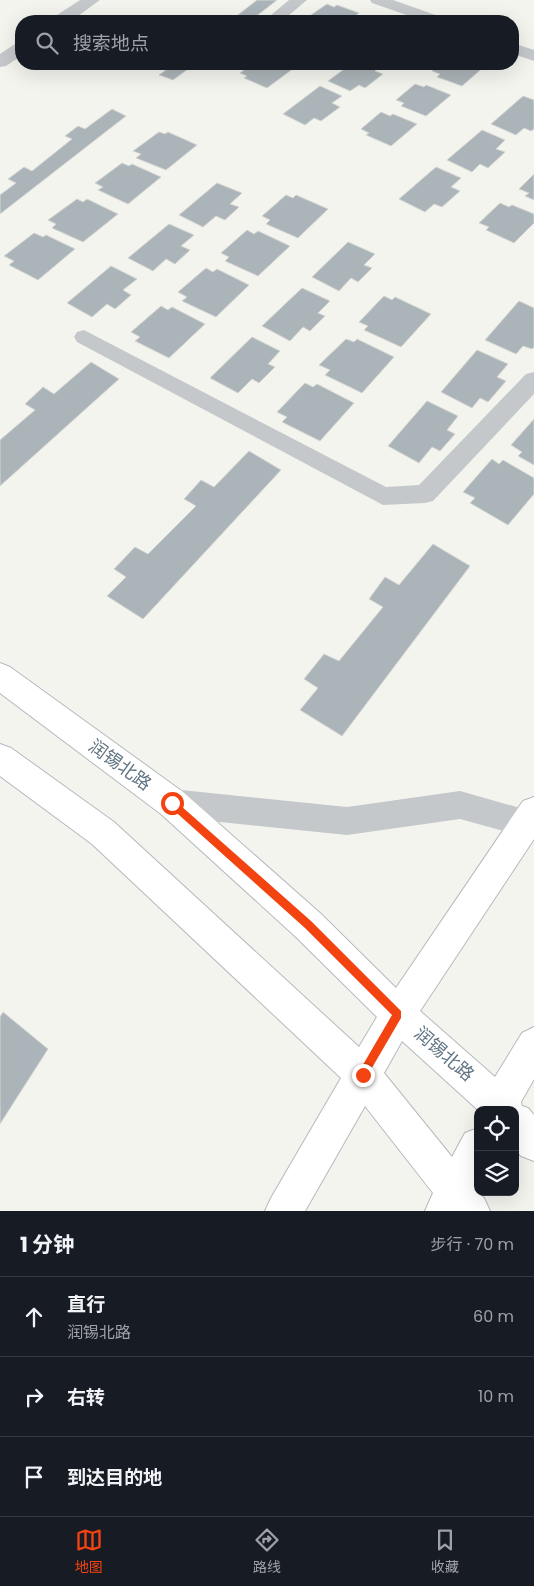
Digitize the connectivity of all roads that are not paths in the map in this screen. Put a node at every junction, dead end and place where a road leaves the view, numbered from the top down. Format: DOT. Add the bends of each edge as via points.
graph roads {
  1 [pos="91,0"];
  2 [pos="299,0"];
  3 [pos="378,0"];
  4 [pos="69,15"];
  5 [pos="280,15"];
  6 [pos="421,15"];
  7 [pos="15,52"];
  8 [pos="0,62"];
  9 [pos="84,337"];
  10 [pos="534,380"];
  11 [pos="0,676"];
  12 [pos="0,758"];
  13 [pos="172,803"];
  14 [pos="530,818"];
  15 [pos="398,1014"];
  16 [pos="534,1045"];
  17 [pos="363,1075"];
  18 [pos="499,1106"];
  19 [pos="506,1106"];
  20 [pos="519,1127"];
  21 [pos="534,1143"];
  22 [pos="476,1151"];
  23 [pos="456,1204"];
  24 [pos="284,1211"];
  1 -- 4 [label="street"];
  2 -- 5 [label="street"];
  3 -- 6 [label="street"];
  7 -- 8 [label="street"];
  9 -- 10 [label="street" via="382,496 425,494"];
  11 -- 13 [label="main road, 润锡北路"];
  12 -- 17 [label="main road" via="104,833"];
  13 -- 14 [label="street" via="347,821 460,805"];
  13 -- 15 [label="main road, 润锡北路" via="308,925"];
  14 -- 15 [label="main road"];
  15 -- 17 [label="main road"];
  15 -- 18 [label="main road, 润锡北路"];
  16 -- 19 [label="main road"];
  17 -- 23 [label="main road"];
  17 -- 24 [label="main road"];
  20 -- 21 [label="main road, 润锡北路"];
  22 -- 23 [label="main road"];
}
